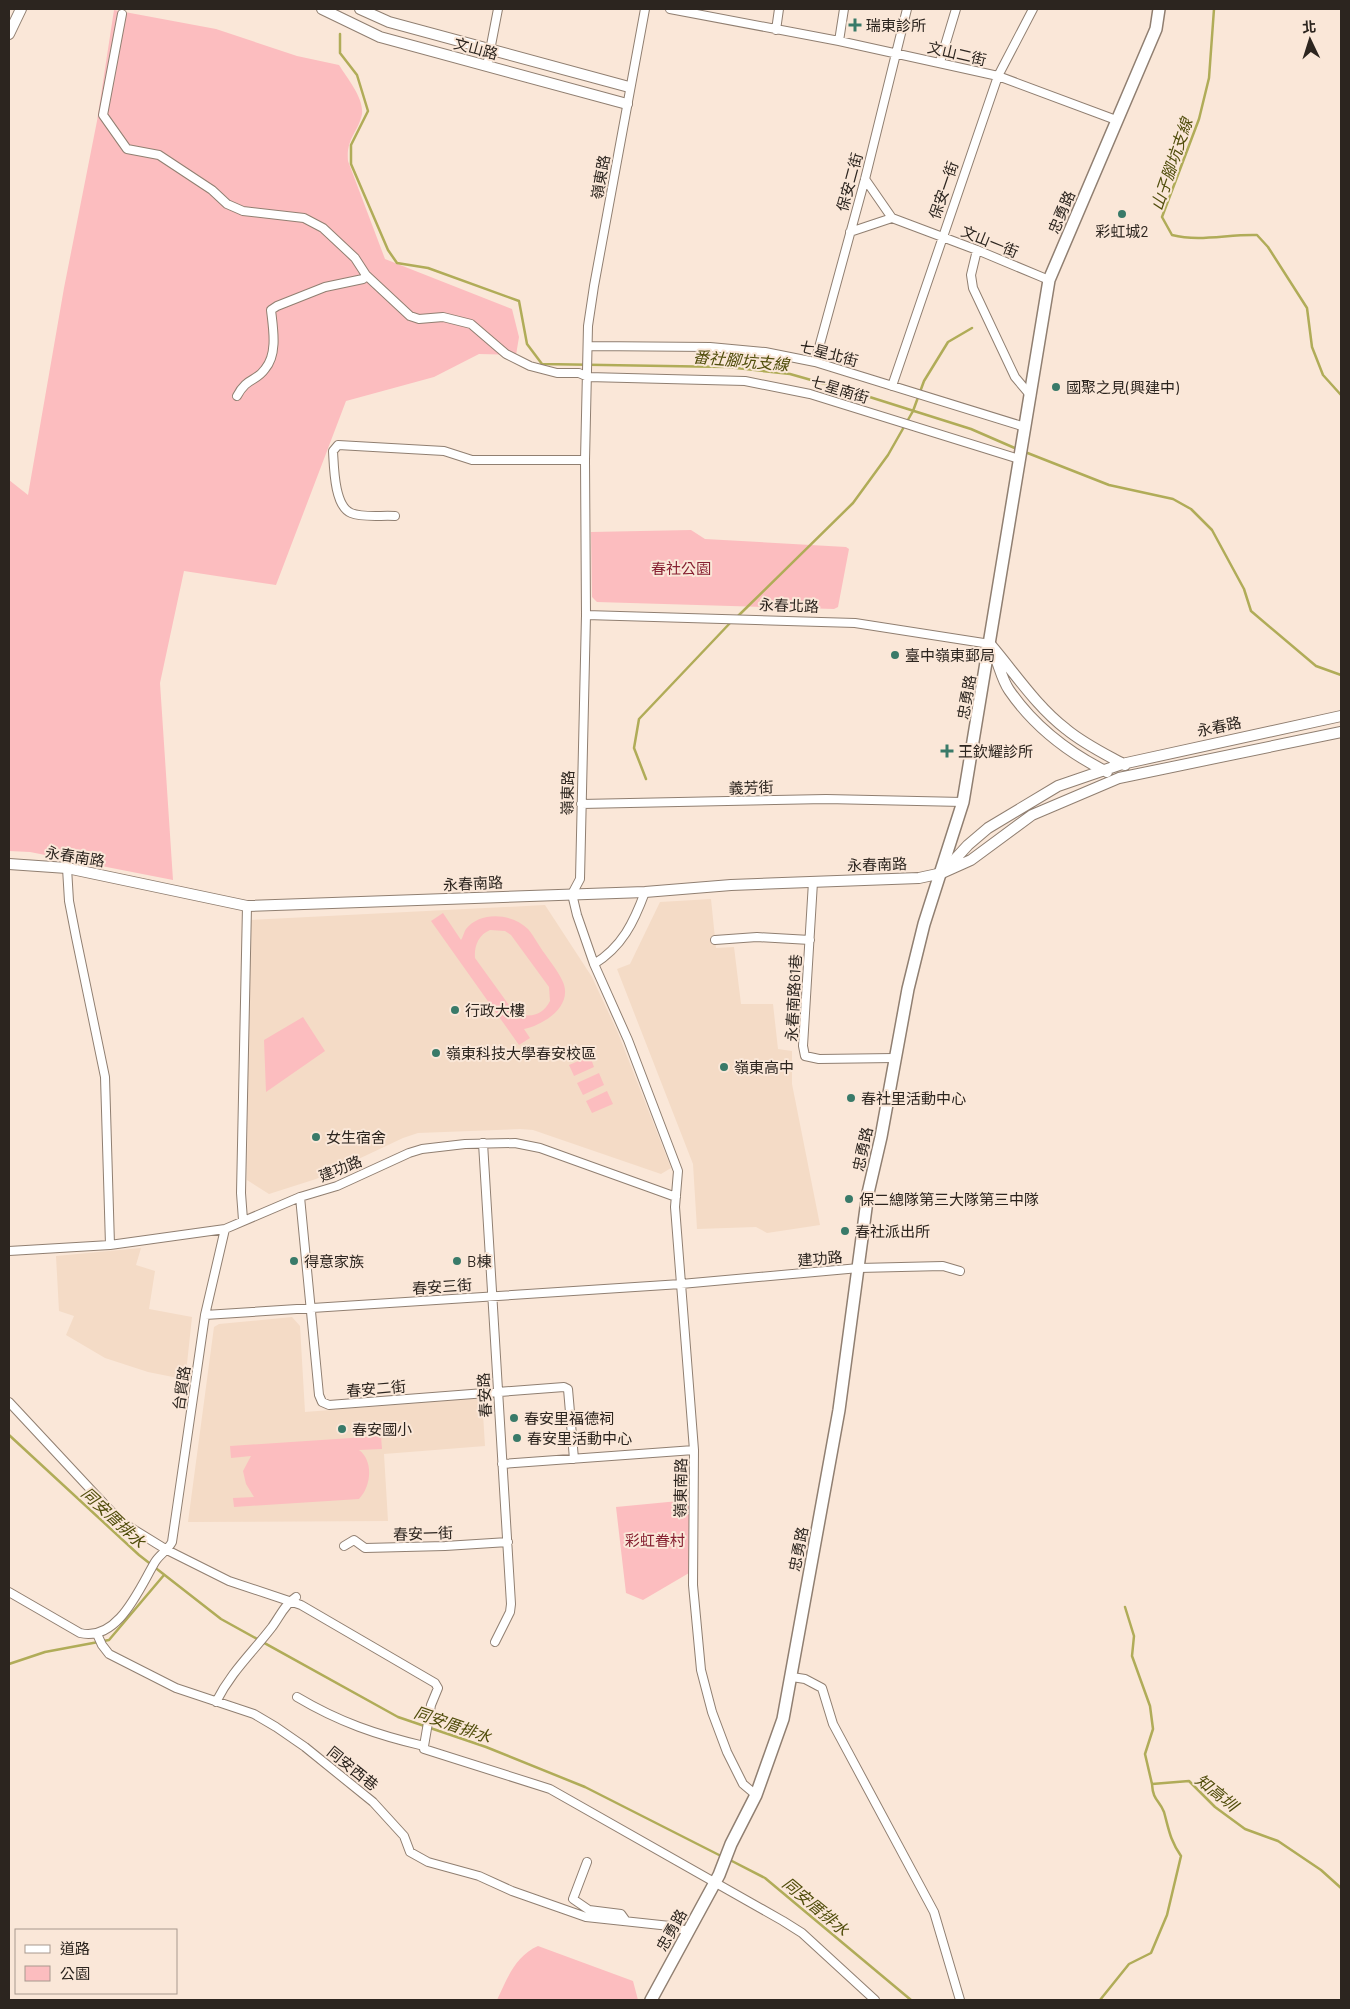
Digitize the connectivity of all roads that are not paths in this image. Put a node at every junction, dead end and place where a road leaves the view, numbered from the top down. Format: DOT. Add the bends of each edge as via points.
graph roads {
  1 [pos="21,9"];
  2 [pos="322,9"];
  3 [pos="360,9"];
  4 [pos="498,9"];
  5 [pos="645,9"];
  6 [pos="670,9"];
  7 [pos="779,9"];
  8 [pos="844,9"];
  9 [pos="907,9"];
  10 [pos="956,9"];
  11 [pos="1033,9"];
  12 [pos="1159,9"];
  13 [pos="337,12"];
  14 [pos="122,14"];
  15 [pos="776,30"];
  16 [pos="9,34"];
  17 [pos="839,41"];
  18 [pos="491,49"];
  19 [pos="895,53"];
  20 [pos="940,62"];
  21 [pos="487,66"];
  22 [pos="998,76"];
  23 [pos="629,87"];
  24 [pos="627,104"];
  25 [pos="1116,120"];
  26 [pos="865,178"];
  27 [pos="892,218"];
  28 [pos="850,232"];
  29 [pos="942,236"];
  30 [pos="977,250"];
  31 [pos="366,275"];
  32 [pos="1049,280"];
  33 [pos="589,349"];
  34 [pos="815,362"];
  35 [pos="588,377"];
  36 [pos="892,386"];
  37 [pos="237,396"];
  38 [pos="1031,396"];
  39 [pos="1025,432"];
  40 [pos="1020,456"];
  41 [pos="585,460"];
  42 [pos="395,516"];
  43 [pos="586,615"];
  44 [pos="990,644"];
  45 [pos="1341,716"];
  46 [pos="1341,732"];
  47 [pos="1122,764"];
  48 [pos="1104,770"];
  49 [pos="1139,773"];
  50 [pos="1119,778"];
  51 [pos="963,802"];
  52 [pos="581,804"];
  53 [pos="9,864"];
  54 [pos="67,868"];
  55 [pos="942,873"];
  56 [pos="813,882"];
  57 [pos="645,892"];
  58 [pos="572,894"];
  59 [pos="247,906"];
  60 [pos="715,940"];
  61 [pos="810,940"];
  62 [pos="594,964"];
  63 [pos="894,1058"];
  64 [pos="482,1143"];
  65 [pos="300,1197"];
  66 [pos="676,1197"];
  67 [pos="243,1220"];
  68 [pos="225,1229"];
  69 [pos="110,1245"];
  70 [pos="9,1251"];
  71 [pos="859,1268"];
  72 [pos="960,1271"];
  73 [pos="681,1284"];
  74 [pos="492,1297"];
  75 [pos="312,1309"];
  76 [pos="205,1316"];
  77 [pos="498,1392"];
  78 [pos="9,1402"];
  79 [pos="694,1450"];
  80 [pos="574,1459"];
  81 [pos="502,1464"];
  82 [pos="508,1542"];
  83 [pos="344,1546"];
  84 [pos="167,1550"];
  85 [pos="9,1592"];
  86 [pos="293,1599"];
  87 [pos="97,1634"];
  88 [pos="495,1642"];
  89 [pos="792,1677"];
  90 [pos="297,1698"];
  91 [pos="216,1702"];
  92 [pos="424,1744"];
  93 [pos="756,1795"];
  94 [pos="587,1862"];
  95 [pos="717,1878"];
  96 [pos="626,1921"];
  97 [pos="688,1931"];
  98 [pos="651,2000"];
  99 [pos="875,2000"];
  100 [pos="960,2000"];
  1 -- 16 [label="street"];
  2 -- 13 [label="street, 文山路"];
  3 -- 18 [label="street, 文山路" via="389,22"];
  4 -- 18 [label="street"];
  5 -- 23 [label="street, 嶺東路"];
  6 -- 15 [label="street, 文山二街"];
  7 -- 15 [label="street"];
  8 -- 17 [label="street"];
  9 -- 19 [label="street, 保安二街"];
  10 -- 20 [label="street"];
  11 -- 22 [label="street, 保安一街"];
  12 -- 25 [label="main road, 忠勇路" via="1156,29"];
  13 -- 21 [label="street, 文山路" via="380,37"];
  14 -- 31 [label="street, 七星南街" via="103,115 127,149 160,155 227,204 243,211 304,218 323,228 355,258"];
  15 -- 17 [label="street, 文山二街"];
  17 -- 19 [label="street, 文山二街"];
  18 -- 21 [label="street"];
  18 -- 23 [label="street, 文山路"];
  19 -- 20 [label="street, 文山二街"];
  19 -- 26 [label="street, 保安二街"];
  20 -- 22 [label="street, 文山二街"];
  21 -- 24 [label="street, 文山路"];
  22 -- 25 [label="street, 文山二街"];
  22 -- 29 [label="street, 保安一街"];
  23 -- 24 [label="street, 嶺東路"];
  24 -- 33 [label="street, 嶺東路" via="592,298"];
  25 -- 32 [label="main road, 忠勇路"];
  26 -- 27 [label="street"];
  26 -- 28 [label="street, 保安二街"];
  27 -- 28 [label="street"];
  27 -- 29 [label="street, 文山一街"];
  28 -- 34 [label="street, 保安二街"];
  29 -- 30 [label="street, 文山一街"];
  29 -- 36 [label="street, 保安一街"];
  30 -- 32 [label="street, 文山一街"];
  30 -- 38 [label="street" via="971,274 973,288 1015,377"];
  31 -- 35 [label="street, 七星南街" via="410,316 420,319 443,317 471,324 506,354 530,366"];
  31 -- 37 [label="street" via="364,279 325,287 271,310 273,347 270,362 265,370 245,383"];
  32 -- 38 [label="main road, 忠勇路"];
  33 -- 34 [label="street, 七星北街" via="710,348 765,352"];
  33 -- 35 [label="street, 嶺東路"];
  34 -- 36 [label="street, 七星北街"];
  35 -- 40 [label="street, 七星南街" via="706,378 784,388"];
  35 -- 41 [label="street, 嶺東路"];
  36 -- 39 [label="street, 七星北街"];
  38 -- 39 [label="main road, 忠勇路"];
  39 -- 40 [label="main road, 忠勇路"];
  40 -- 44 [label="main road, 忠勇路"];
  41 -- 42 [label="street" via="472,460 444,451 338,445 333,451 336,486 345,508 352,513"];
  41 -- 43 [label="street, 嶺東路"];
  43 -- 44 [label="street, 永春北路" via="855,622"];
  43 -- 52 [label="street, 嶺東路"];
  44 -- 47 [label="street" via="1038,703 1065,728"];
  44 -- 48 [label="street" via="1008,688 1027,712 1073,752"];
  44 -- 51 [label="main road, 忠勇路"];
  45 -- 47 [label="street, 永春路"];
  46 -- 49 [label="street, 永春路"];
  47 -- 48 [label="street, 永春路"];
  47 -- 49 [label="street"];
  48 -- 50 [label="street"];
  48 -- 55 [label="street" via="1058,786 995,824 968,845"];
  49 -- 50 [label="street, 永春路"];
  50 -- 55 [label="street, 永春南路" via="1032,815 971,860"];
  51 -- 52 [label="street, 義芳街" via="826,799"];
  51 -- 55 [label="main road, 忠勇路"];
  52 -- 58 [label="street, 嶺東路" via="580,879"];
  53 -- 54 [label="street, 永春南路"];
  54 -- 59 [label="street, 永春南路"];
  54 -- 69 [label="street" via="69,901 105,1077"];
  55 -- 56 [label="street, 永春南路" via="920,878"];
  55 -- 63 [label="main road, 忠勇路" via="924,924"];
  56 -- 57 [label="street, 永春南路"];
  56 -- 61 [label="street, 永春南路61巷"];
  57 -- 58 [label="street, 永春南路"];
  57 -- 62 [label="street" via="621,941"];
  58 -- 59 [label="street, 永春南路"];
  58 -- 62 [label="street"];
  59 -- 67 [label="street"];
  60 -- 61 [label="street" via="757,937"];
  61 -- 63 [label="street, 永春南路61巷" via="805,1056 819,1059"];
  62 -- 66 [label="street" via="628,1040 678,1171"];
  63 -- 71 [label="main road, 忠勇路" via="868,1193"];
  64 -- 65 [label="street, 建功路" via="422,1149 337,1186"];
  64 -- 66 [label="street, 建功路" via="515,1143 540,1148"];
  64 -- 74 [label="street, 春安路"];
  65 -- 67 [label="street, 建功路"];
  65 -- 75 [label="street, 春安二街"];
  66 -- 73 [label="street, 嶺東南路"];
  67 -- 68 [label="street, 建功路"];
  68 -- 69 [label="street, 建功路"];
  68 -- 76 [label="street, 台貿路"];
  69 -- 70 [label="street, 建功路"];
  71 -- 72 [label="street, 建功路" via="943,1266"];
  71 -- 73 [label="street, 建功路"];
  71 -- 89 [label="main road, 忠勇路" via="839,1410"];
  73 -- 74 [label="street, 春安三街"];
  73 -- 79 [label="street, 嶺東南路"];
  74 -- 75 [label="street, 春安三街"];
  74 -- 77 [label="street, 春安路"];
  75 -- 76 [label="street, 春安三街"];
  75 -- 77 [label="street, 春安二街" via="322,1402 330,1405"];
  76 -- 84 [label="street, 台貿路" via="172,1542"];
  77 -- 80 [label="street, 春安二街" via="568,1389"];
  77 -- 81 [label="street, 春安路"];
  78 -- 84 [label="street" via="112,1514"];
  79 -- 80 [label="street"];
  79 -- 93 [label="street, 嶺東南路" via="693,1585 701,1670 727,1752 743,1784"];
  80 -- 81 [label="street"];
  81 -- 82 [label="street, 春安路"];
  82 -- 83 [label="street, 春安一街" via="365,1548 354,1540"];
  82 -- 88 [label="street, 春安路" via="510,1612"];
  84 -- 86 [label="street" via="229,1581"];
  84 -- 87 [label="street" via="113,1626"];
  85 -- 87 [label="street" via="80,1634"];
  86 -- 91 [label="street" via="227,1679"];
  86 -- 92 [label="street" via="435,1683 438,1688 431,1705"];
  87 -- 91 [label="street, 同安西巷" via="109,1654 176,1688"];
  89 -- 93 [label="main road, 忠勇路" via="777,1738"];
  89 -- 100 [label="street" via="805,1679 822,1688 832,1724 934,1912"];
  90 -- 92 [label="street" via="358,1728"];
  91 -- 96 [label="street, 同安西巷" via="254,1714 305,1747 373,1802 404,1836 410,1852 420,1858 479,1876 586,1917"];
  92 -- 95 [label="street" via="424,1748 550,1789"];
  93 -- 95 [label="main road, 忠勇路"];
  94 -- 96 [label="street" via="573,1899 589,1910 621,1914"];
  95 -- 97 [label="main road, 忠勇路"];
  95 -- 99 [label="street" via="802,1934"];
  96 -- 97 [label="street, 同安西巷"];
  97 -- 98 [label="main road, 忠勇路"];
}
